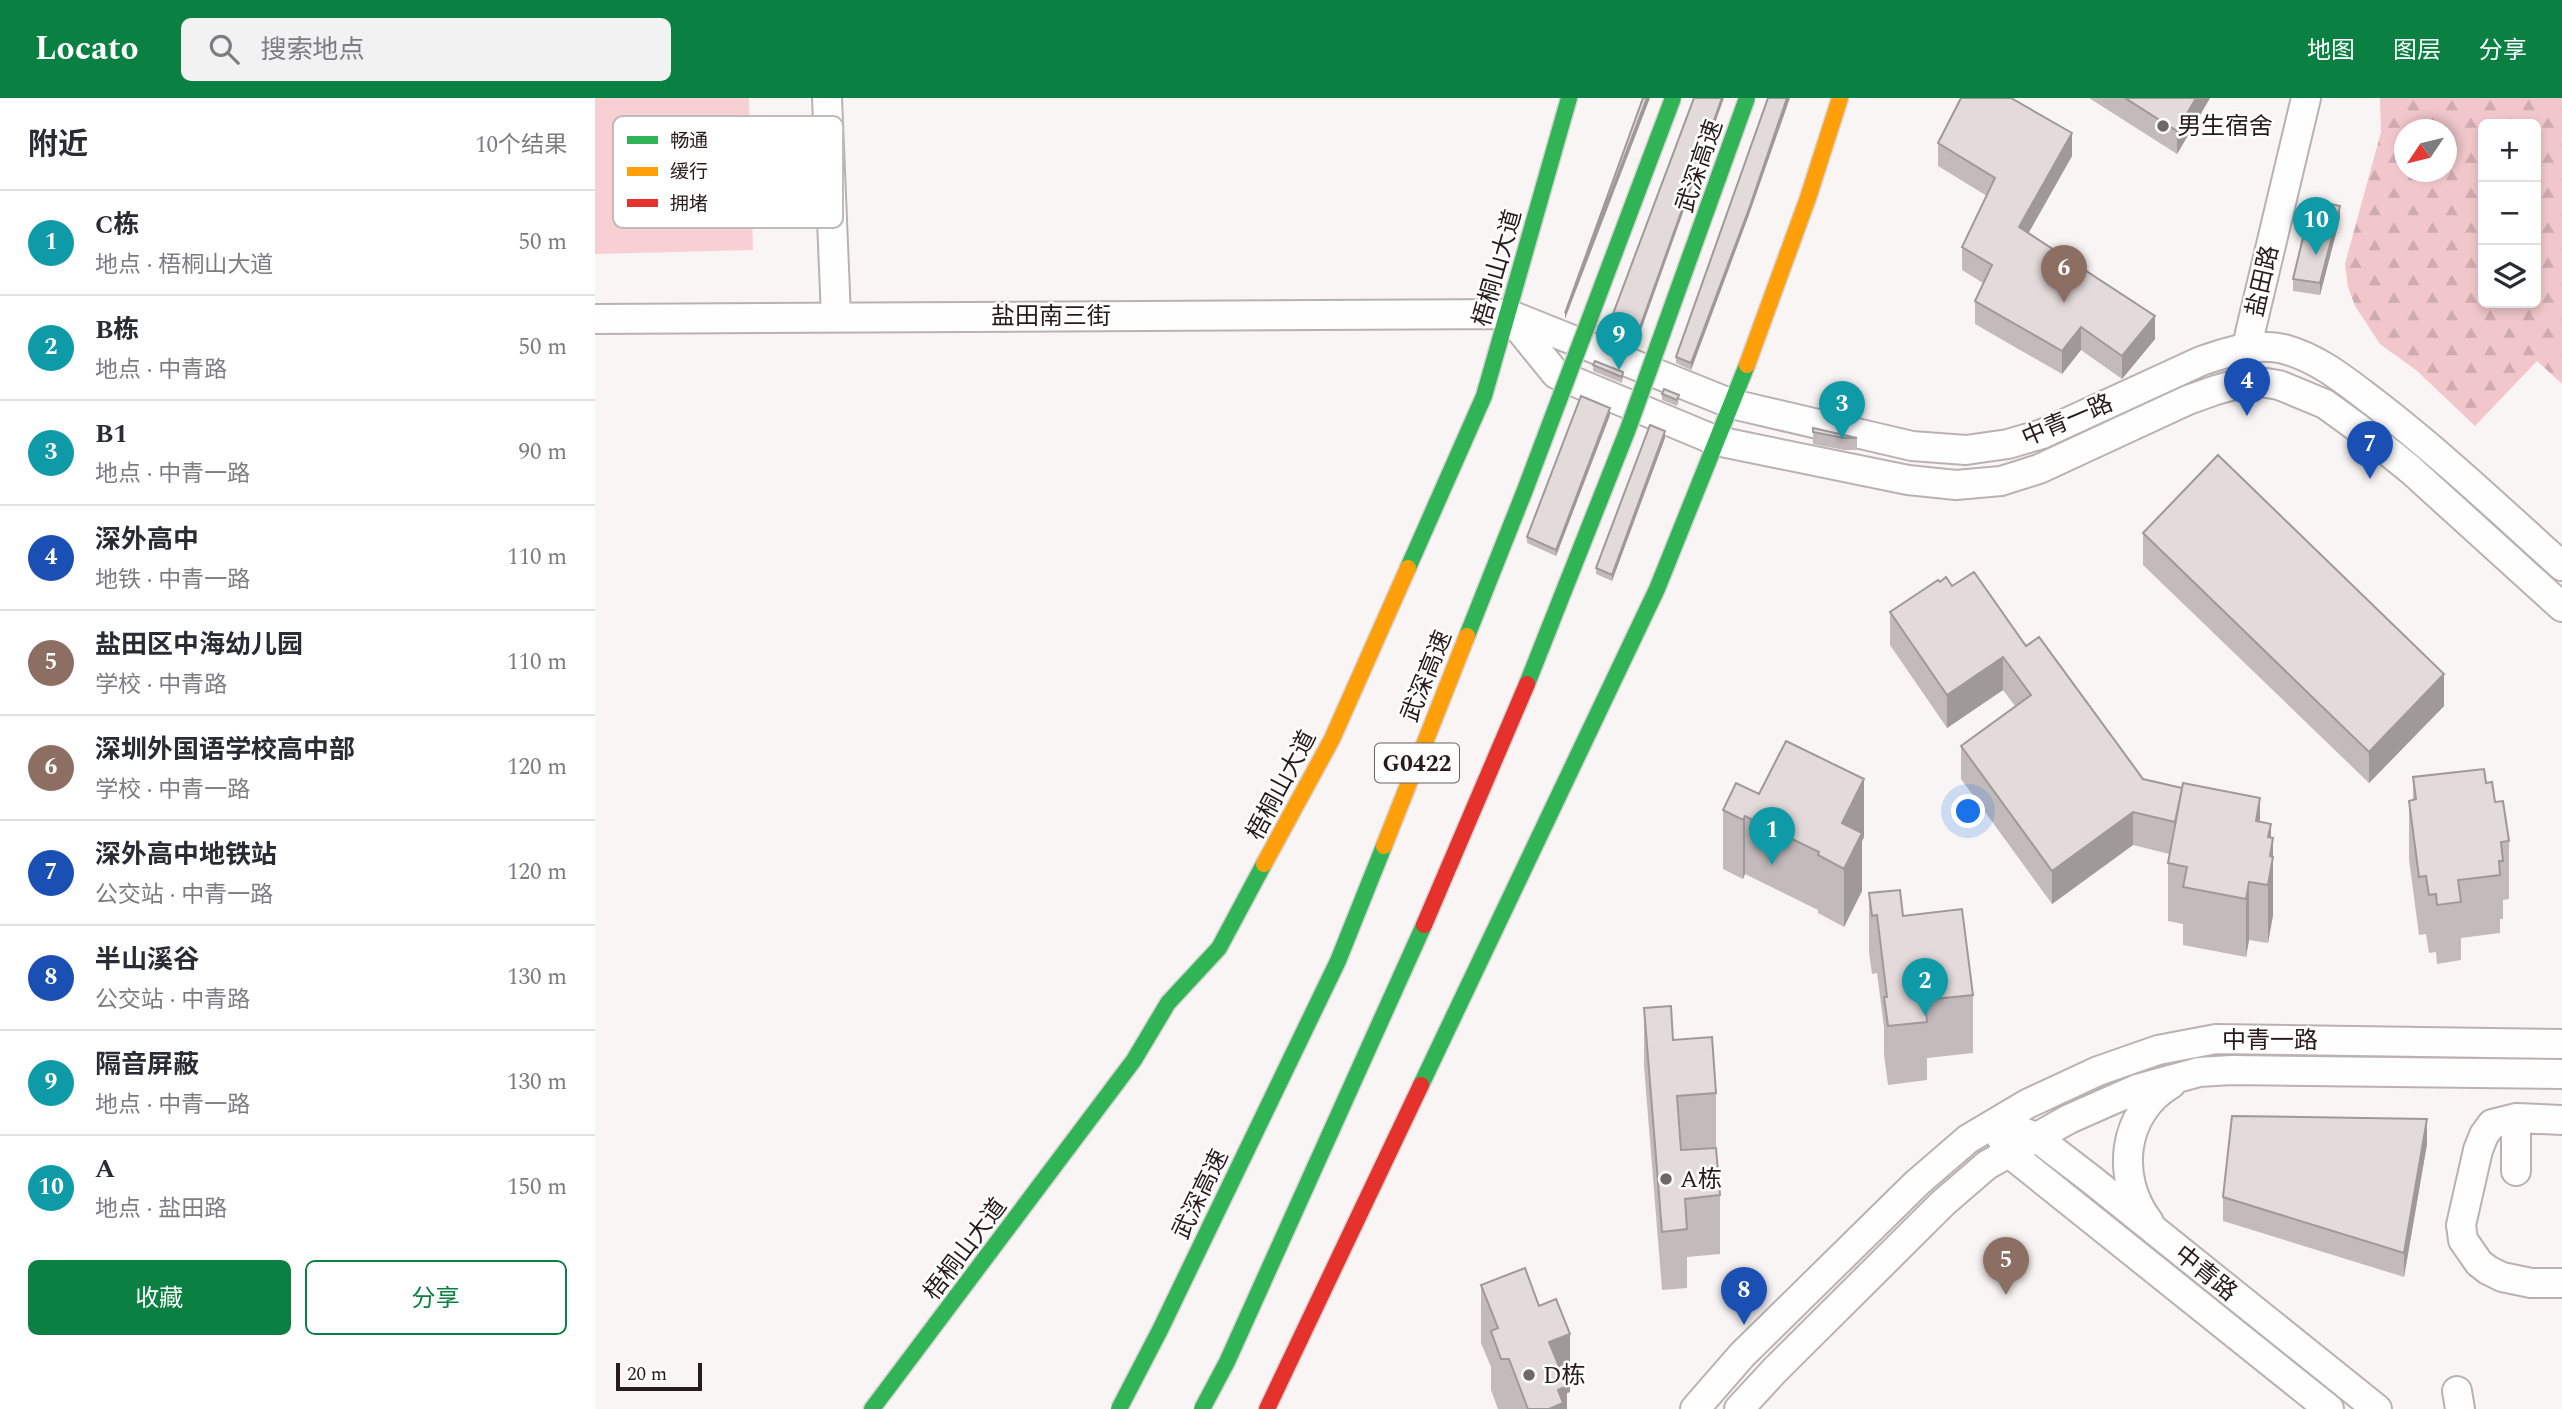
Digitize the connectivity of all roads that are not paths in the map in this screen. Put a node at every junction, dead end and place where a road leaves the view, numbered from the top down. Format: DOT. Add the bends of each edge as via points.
graph roads {
  1 [pos="827,98"];
  2 [pos="1569,98"];
  3 [pos="1673,98"];
  4 [pos="1747,98"];
  5 [pos="1840,98"];
  6 [pos="2305,98"];
  7 [pos="828,116"];
  8 [pos="832,228"];
  9 [pos="1507,314"];
  10 [pos="836,317"];
  11 [pos="595,319"];
  12 [pos="2247,347"];
  13 [pos="2241,383"];
  14 [pos="1732,404"];
  15 [pos="1717,441"];
  16 [pos="2562,566"];
  17 [pos="2562,607"];
  18 [pos="2562,1044"];
  19 [pos="2199,1073"];
  20 [pos="2562,1074"];
  21 [pos="2516,1118"];
  22 [pos="2562,1120"];
  23 [pos="1994,1122"];
  24 [pos="2036,1137"];
  25 [pos="2008,1152"];
  26 [pos="2516,1171"];
  27 [pos="2161,1236"];
  28 [pos="2562,1283"];
  29 [pos="872,1409"];
  30 [pos="1119,1409"];
  31 [pos="1202,1409"];
  32 [pos="1267,1409"];
  33 [pos="1695,1409"];
  34 [pos="1739,1409"];
  35 [pos="2329,1409"];
  36 [pos="2377,1409"];
  1 -- 7 [label="street"];
  2 -- 9 [label="main road, 梧桐山大道"];
  3 -- 30 [label="main road, 武深高速 / G0422, bridge" via="1525,490 1338,961"];
  4 -- 31 [label="main road, 武深高速 / G0422, bridge" via="1668,324 1551,627 1426,919"];
  5 -- 14 [label="main road"];
  6 -- 12 [label="street, 盐田路"];
  8 -- 10 [label="street"];
  9 -- 10 [label="street, 盐田南三街"];
  9 -- 14 [label="street, 中青一路"];
  9 -- 15 [label="street, 中青一路" via="1556,374"];
  9 -- 29 [label="main road, 梧桐山大道" via="1484,396 1332,739 1219,948 1168,1003 1135,1060"];
  10 -- 11 [label="street, 盐田南三街"];
  12 -- 13 [label="street, 盐田路"];
  12 -- 14 [label="street, 中青一路" via="2201,361 2042,434 1966,450 1912,446"];
  12 -- 16 [label="street, 中青一路" via="2282,349 2311,358 2338,375 2437,454"];
  13 -- 15 [label="street, 中青一路" via="2188,400 2039,469 2001,481 1956,485 1908,480"];
  13 -- 17 [label="street, 中青一路" via="2279,386 2325,404 2411,470"];
  14 -- 15 [label="main road"];
  15 -- 32 [label="main road" via="1657,589"];
  18 -- 23 [label="street, 中青一路" via="2216,1039 2128,1059"];
  19 -- 20 [label="street, 中青一路"];
  19 -- 24 [label="street, 中青一路" via="2137,1089"];
  19 -- 27 [label="street" via="2172,1083 2151,1099 2131,1136 2132,1189 2142,1214"];
  21 -- 22 [label="street"];
  21 -- 26 [label="street"];
  21 -- 28 [label="street" via="2492,1124 2481,1142 2461,1225 2463,1240 2479,1263 2502,1277"];
  23 -- 24 [label="street, 中青路"];
  23 -- 25 [label="street, 中青路"];
  23 -- 33 [label="street" via="1917,1183 1742,1355"];
  24 -- 25 [label="street"];
  24 -- 27 [label="street, 中青路"];
  25 -- 34 [label="street" via="1943,1203"];
  25 -- 35 [label="street, 中青路"];
  27 -- 36 [label="street, 中青路"];
}
